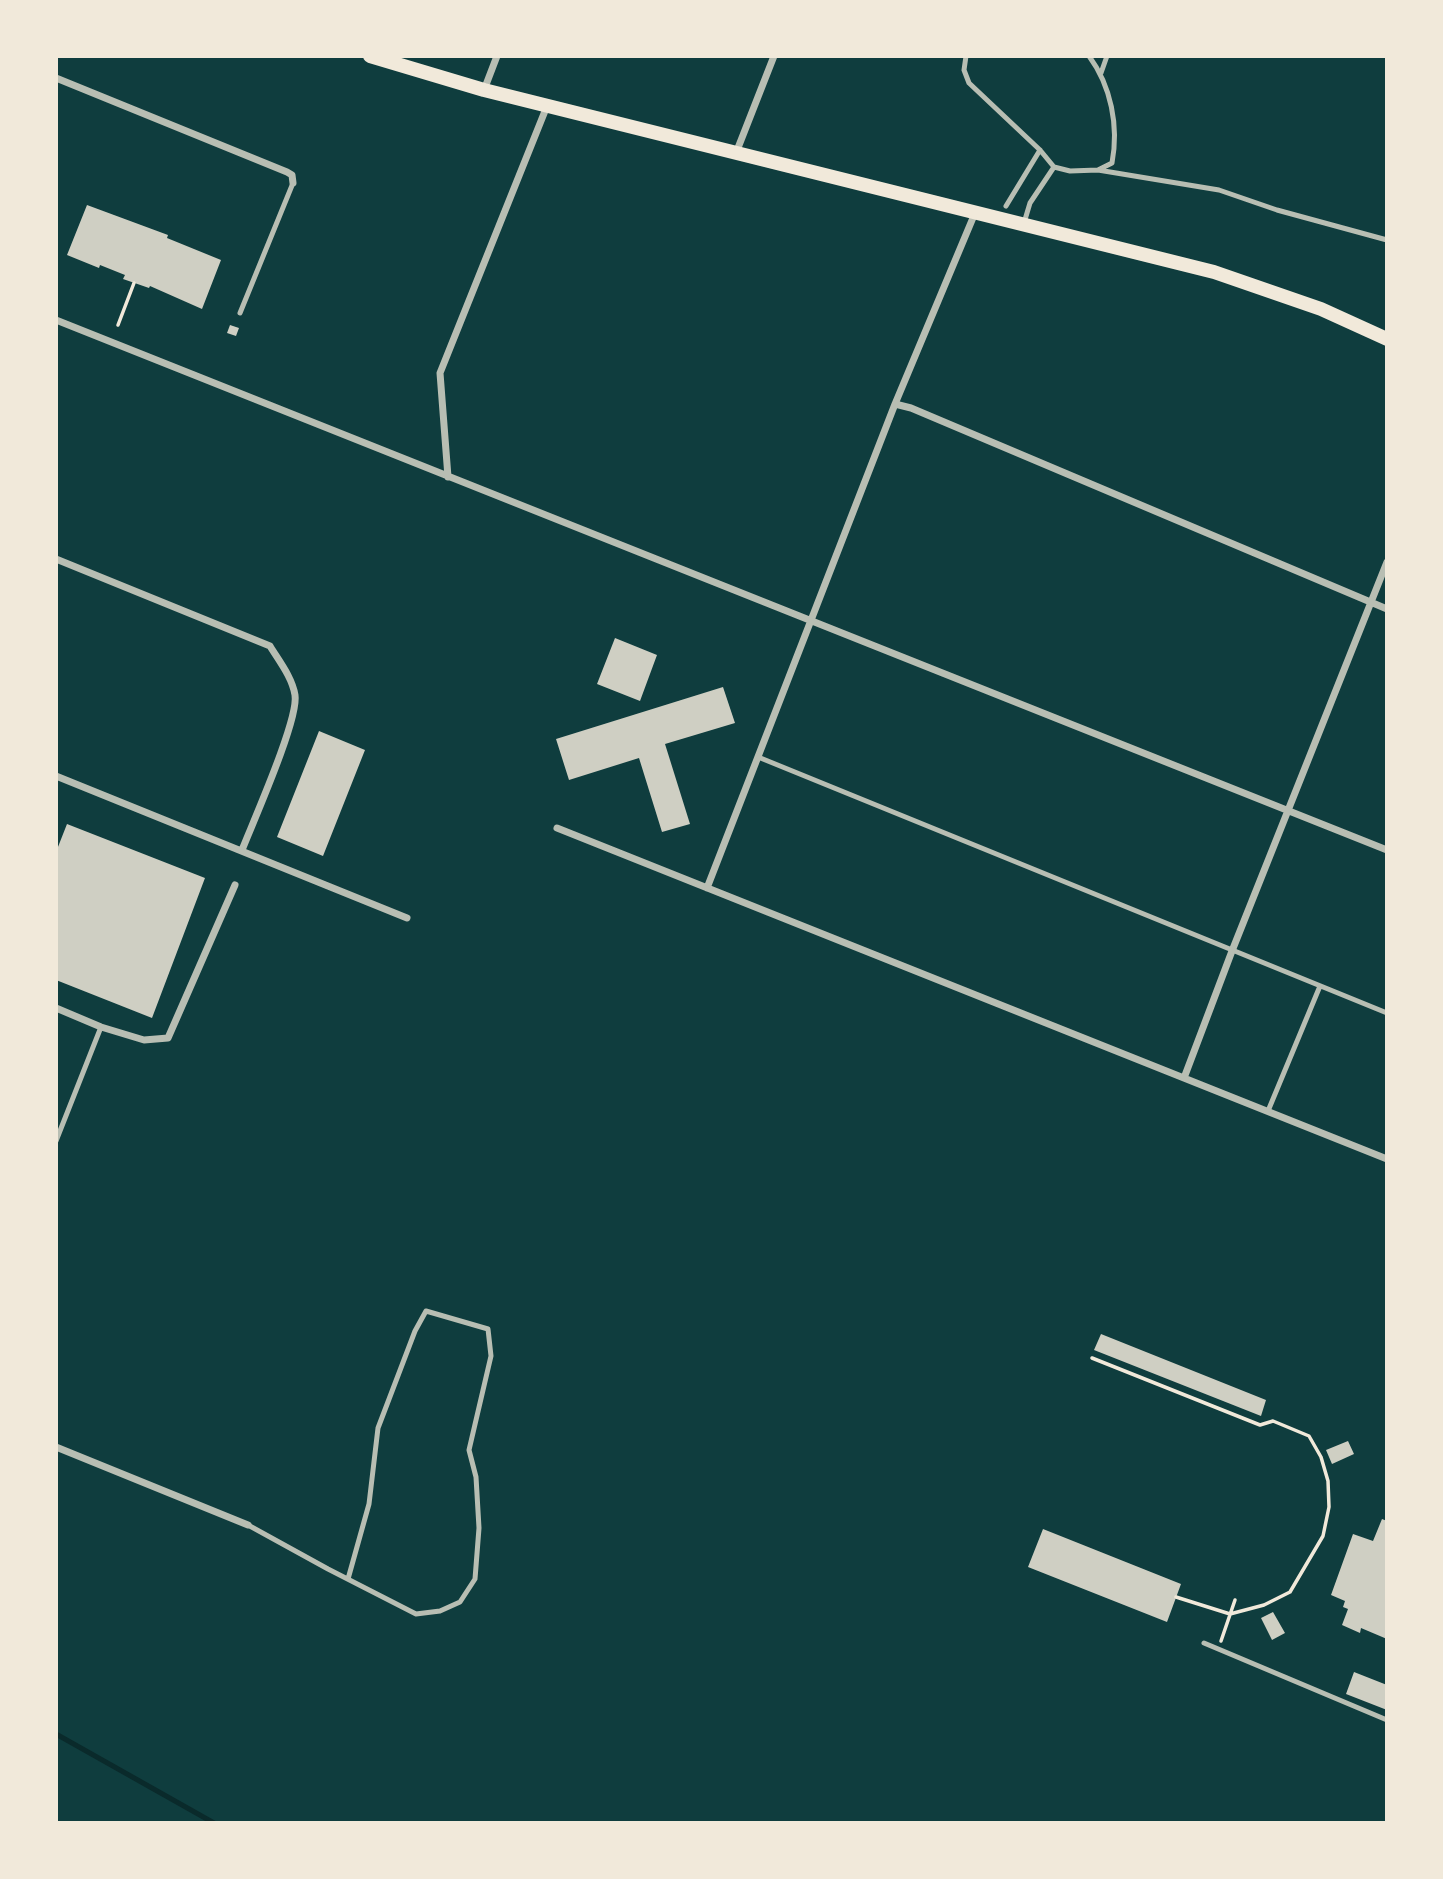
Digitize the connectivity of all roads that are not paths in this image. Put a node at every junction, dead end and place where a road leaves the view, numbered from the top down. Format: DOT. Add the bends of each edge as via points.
graph roads {
  1 [pos="370,56"];
  2 [pos="497,56"];
  3 [pos="774,56"];
  4 [pos="966,56"];
  5 [pos="1107,56"];
  6 [pos="1091,57"];
  7 [pos="1101,73"];
  8 [pos="56,78"];
  9 [pos="484,90"];
  10 [pos="548,106"];
  11 [pos="1040,150"];
  12 [pos="736,153"];
  13 [pos="1054,167"];
  14 [pos="1098,170"];
  15 [pos="293,183"];
  16 [pos="1006,206"];
  17 [pos="975,212"];
  18 [pos="1024,224"];
  19 [pos="1387,240"];
  20 [pos="240,313"];
  21 [pos="56,320"];
  22 [pos="1387,340"];
  23 [pos="895,404"];
  24 [pos="448,477"];
  25 [pos="56,559"];
  26 [pos="1387,562"];
  27 [pos="1371,603"];
  28 [pos="1387,609"];
  29 [pos="810,619"];
  30 [pos="758,757"];
  31 [pos="56,776"];
  32 [pos="1289,811"];
  33 [pos="557,828"];
  34 [pos="242,850"];
  35 [pos="1387,850"];
  36 [pos="235,885"];
  37 [pos="708,888"];
  38 [pos="407,918"];
  39 [pos="1232,951"];
  40 [pos="1320,986"];
  41 [pos="56,1008"];
  42 [pos="1387,1013"];
  43 [pos="101,1027"];
  44 [pos="1184,1077"];
  45 [pos="1268,1111"];
  46 [pos="56,1141"];
  47 [pos="1387,1159"];
  48 [pos="56,1447"];
  49 [pos="248,1525"];
  50 [pos="348,1579"];
  51 [pos="1204,1643"];
  52 [pos="1328,1685"];
  53 [pos="1325,1695"];
  54 [pos="1387,1720"];
  1 -- 9 [label="main road"];
  2 -- 9 [label="street"];
  3 -- 12 [label="street"];
  4 -- 11 [label="lane" via="964,70 969,83"];
  5 -- 7 [label="lane"];
  6 -- 7 [label="lane"];
  7 -- 14 [label="lane" via="1114,114 1116,145 1112,163"];
  8 -- 15 [label="street" via="288,172"];
  9 -- 10 [label="main road"];
  10 -- 12 [label="main road"];
  10 -- 24 [label="street" via="440,373"];
  11 -- 13 [label="lane"];
  11 -- 16 [label="lane"];
  12 -- 17 [label="main road"];
  13 -- 14 [label="lane"];
  13 -- 18 [label="lane" via="1030,203"];
  14 -- 19 [label="lane" via="1219,190"];
  15 -- 20 [label="lane"];
  17 -- 18 [label="main road"];
  17 -- 23 [label="street"];
  18 -- 22 [label="main road" via="1214,272 1321,309"];
  21 -- 24 [label="street"];
  23 -- 27 [label="street"];
  23 -- 29 [label="street"];
  24 -- 29 [label="street"];
  25 -- 34 [label="street" via="270,646 296,698"];
  26 -- 27 [label="street"];
  27 -- 28 [label="street"];
  27 -- 32 [label="street"];
  29 -- 30 [label="street"];
  29 -- 32 [label="street"];
  30 -- 37 [label="street"];
  30 -- 39 [label="lane"];
  31 -- 34 [label="street"];
  32 -- 35 [label="street"];
  32 -- 39 [label="street"];
  33 -- 37 [label="street"];
  34 -- 38 [label="street"];
  36 -- 43 [label="street" via="167,1038 144,1040"];
  37 -- 44 [label="street"];
  39 -- 40 [label="lane"];
  39 -- 44 [label="street"];
  40 -- 42 [label="lane"];
  40 -- 45 [label="lane"];
  41 -- 43 [label="street"];
  43 -- 46 [label="lane"];
  44 -- 45 [label="street"];
  45 -- 47 [label="street"];
  48 -- 49 [label="street"];
  49 -- 50 [label="lane"];
  50 -- 50 [label="lane" via="416,1614 460,1602 475,1579 479,1528 476,1477 469,1450 491,1356 488,1329 426,1311 378,1428 369,1504"];
  51 -- 53 [label="lane"];
  52 -- 53 [label="lane"];
  53 -- 54 [label="lane"];
}
